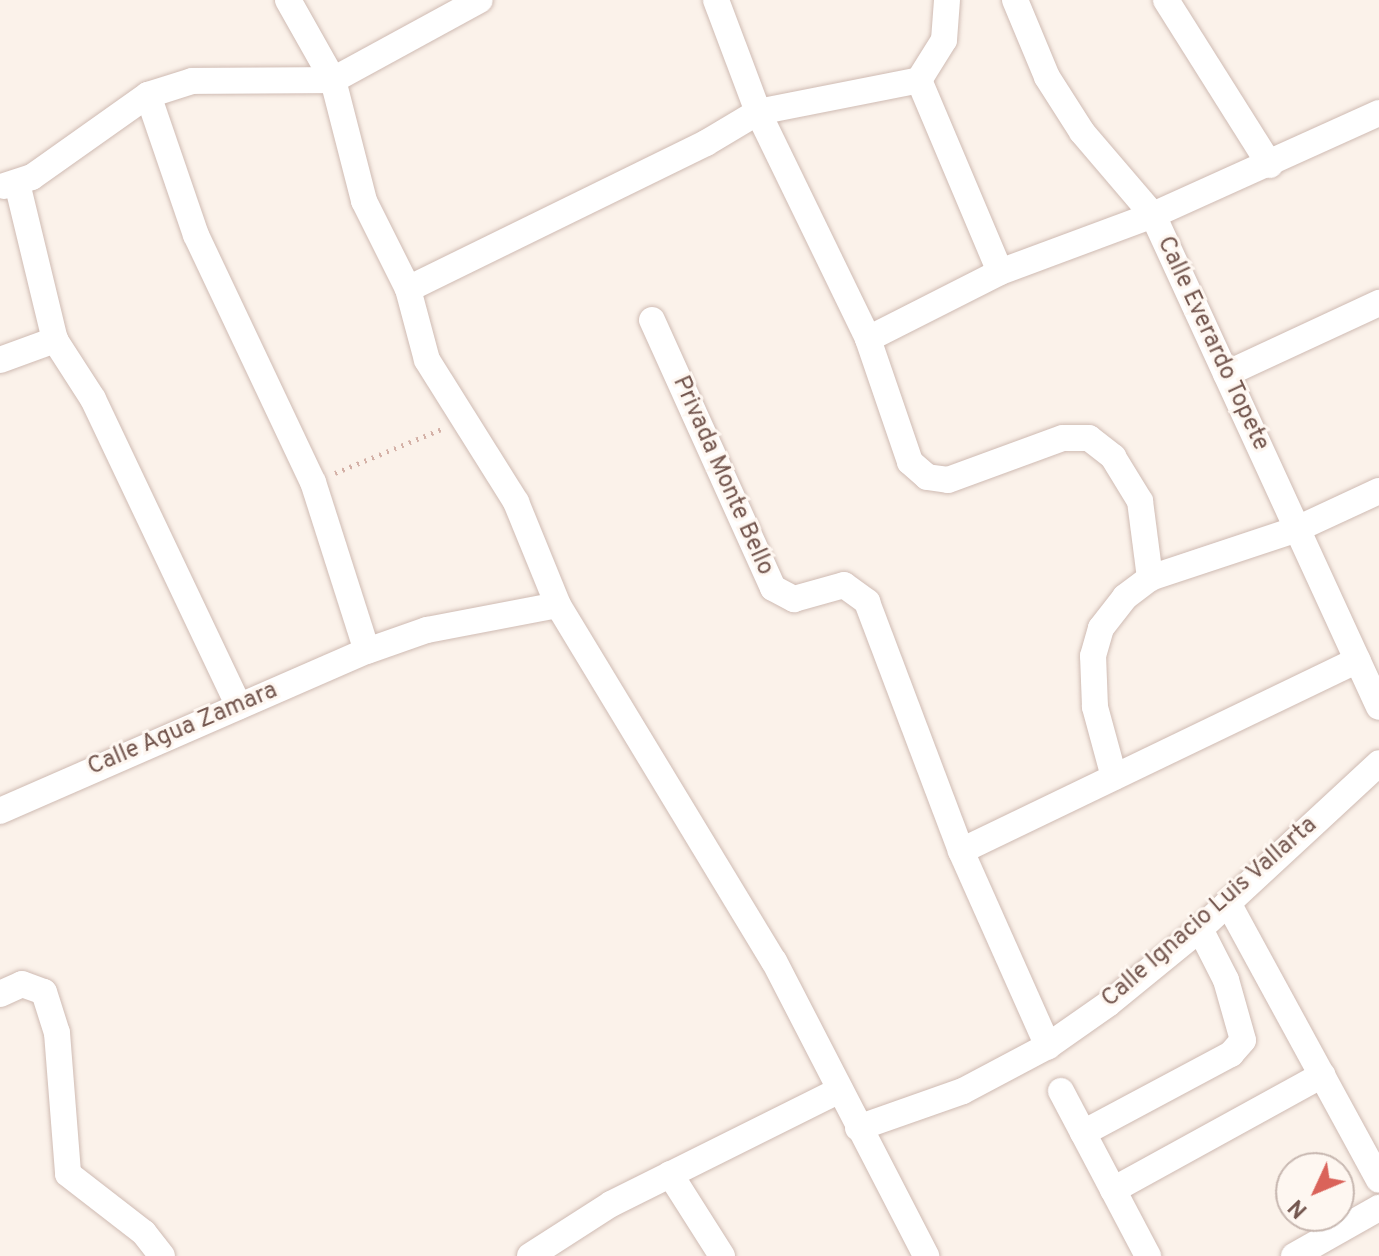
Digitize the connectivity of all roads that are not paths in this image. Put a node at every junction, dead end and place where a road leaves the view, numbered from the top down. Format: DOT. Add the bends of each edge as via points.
graph roads {
  1 [pos="288,0"];
  2 [pos="480,0"];
  3 [pos="716,0"];
  4 [pos="947,0"];
  5 [pos="1015,0"];
  6 [pos="1166,0"];
  7 [pos="333,80"];
  8 [pos="919,80"];
  9 [pos="148,95"];
  10 [pos="758,112"];
  11 [pos="1379,113"];
  12 [pos="1270,165"];
  13 [pos="9,185"];
  14 [pos="1153,215"];
  15 [pos="1000,272"];
  16 [pos="408,289"];
  17 [pos="1379,303"];
  18 [pos="652,320"];
  19 [pos="868,339"];
  20 [pos="55,340"];
  21 [pos="0,360"];
  22 [pos="1226,374"];
  23 [pos="1379,491"];
  24 [pos="1297,529"];
  25 [pos="1150,578"];
  26 [pos="558,605"];
  27 [pos="367,651"];
  28 [pos="1357,660"];
  29 [pos="239,706"];
  30 [pos="1379,707"];
  31 [pos="1379,763"];
  32 [pos="1114,777"];
  33 [pos="0,811"];
  34 [pos="961,851"];
  35 [pos="1228,903"];
  36 [pos="1200,929"];
  37 [pos="1260,961"];
  38 [pos="1226,980"];
  39 [pos="0,994"];
  40 [pos="1048,1046"];
  41 [pos="1322,1075"];
  42 [pos="840,1090"];
  43 [pos="1061,1091"];
  44 [pos="858,1128"];
  45 [pos="1083,1133"];
  46 [pos="670,1174"];
  47 [pos="1379,1180"];
  48 [pos="1113,1190"];
  49 [pos="1379,1208"];
  50 [pos="162,1256"];
  51 [pos="530,1256"];
  52 [pos="722,1256"];
  53 [pos="926,1256"];
  54 [pos="1148,1256"];
  55 [pos="1294,1256"];
  1 -- 7 [label="street"];
  2 -- 7 [label="street"];
  3 -- 10 [label="street"];
  4 -- 8 [label="street" via="944,40"];
  5 -- 14 [label="street, Calle Everardo Topete" via="1047,77 1082,132"];
  6 -- 12 [label="street"];
  7 -- 9 [label="street" via="192,81"];
  7 -- 16 [label="street" via="364,201"];
  8 -- 10 [label="street"];
  8 -- 15 [label="street"];
  9 -- 13 [label="street"];
  9 -- 27 [label="street" via="196,235 313,482"];
  10 -- 16 [label="street" via="706,143"];
  10 -- 19 [label="street"];
  11 -- 12 [label="street"];
  12 -- 14 [label="street"];
  13 -- 20 [label="street"];
  14 -- 15 [label="street"];
  14 -- 22 [label="street, Calle Everardo Topete"];
  15 -- 19 [label="street"];
  16 -- 26 [label="street" via="427,360 516,502"];
  17 -- 22 [label="street"];
  18 -- 34 [label="street, Privada Monte Bello" via="773,588 794,599 844,585 860,593 872,611"];
  19 -- 25 [label="street" via="910,462 927,477 948,480 1079,435 1100,446 1130,479 1140,501"];
  20 -- 21 [label="street"];
  20 -- 29 [label="street" via="93,399"];
  22 -- 24 [label="street, Calle Everardo Topete"];
  23 -- 24 [label="street"];
  24 -- 25 [label="street"];
  24 -- 28 [label="street, Calle Everardo Topete"];
  25 -- 32 [label="street" via="1125,597 1101,628 1093,656 1095,707"];
  26 -- 27 [label="street, Calle Agua Zamara" via="427,630"];
  26 -- 42 [label="street" via="689,816"];
  27 -- 29 [label="street, Calle Agua Zamara"];
  28 -- 30 [label="street, Calle Everardo Topete"];
  28 -- 32 [label="street"];
  29 -- 33 [label="street, Calle Agua Zamara"];
  31 -- 35 [label="street, Calle Ignacio Luis Vallarta"];
  32 -- 34 [label="street"];
  34 -- 40 [label="street"];
  35 -- 36 [label="street, Calle Ignacio Luis Vallarta"];
  35 -- 37 [label="street"];
  36 -- 38 [label="street"];
  36 -- 40 [label="street, Calle Ignacio Luis Vallarta"];
  37 -- 38 [label="street"];
  37 -- 41 [label="street"];
  38 -- 45 [label="street" via="1243,1031 1238,1049"];
  39 -- 50 [label="street" via="22,984 44,992 57,1033 68,1174 144,1233"];
  40 -- 44 [label="street, Calle Ignacio Luis Vallarta" via="963,1091"];
  41 -- 47 [label="street"];
  41 -- 48 [label="street"];
  42 -- 44 [label="street"];
  42 -- 46 [label="street"];
  43 -- 45 [label="street"];
  44 -- 53 [label="street"];
  45 -- 48 [label="street"];
  46 -- 51 [label="street"];
  46 -- 52 [label="street"];
  48 -- 54 [label="street"];
  49 -- 55 [label="street"];
}
